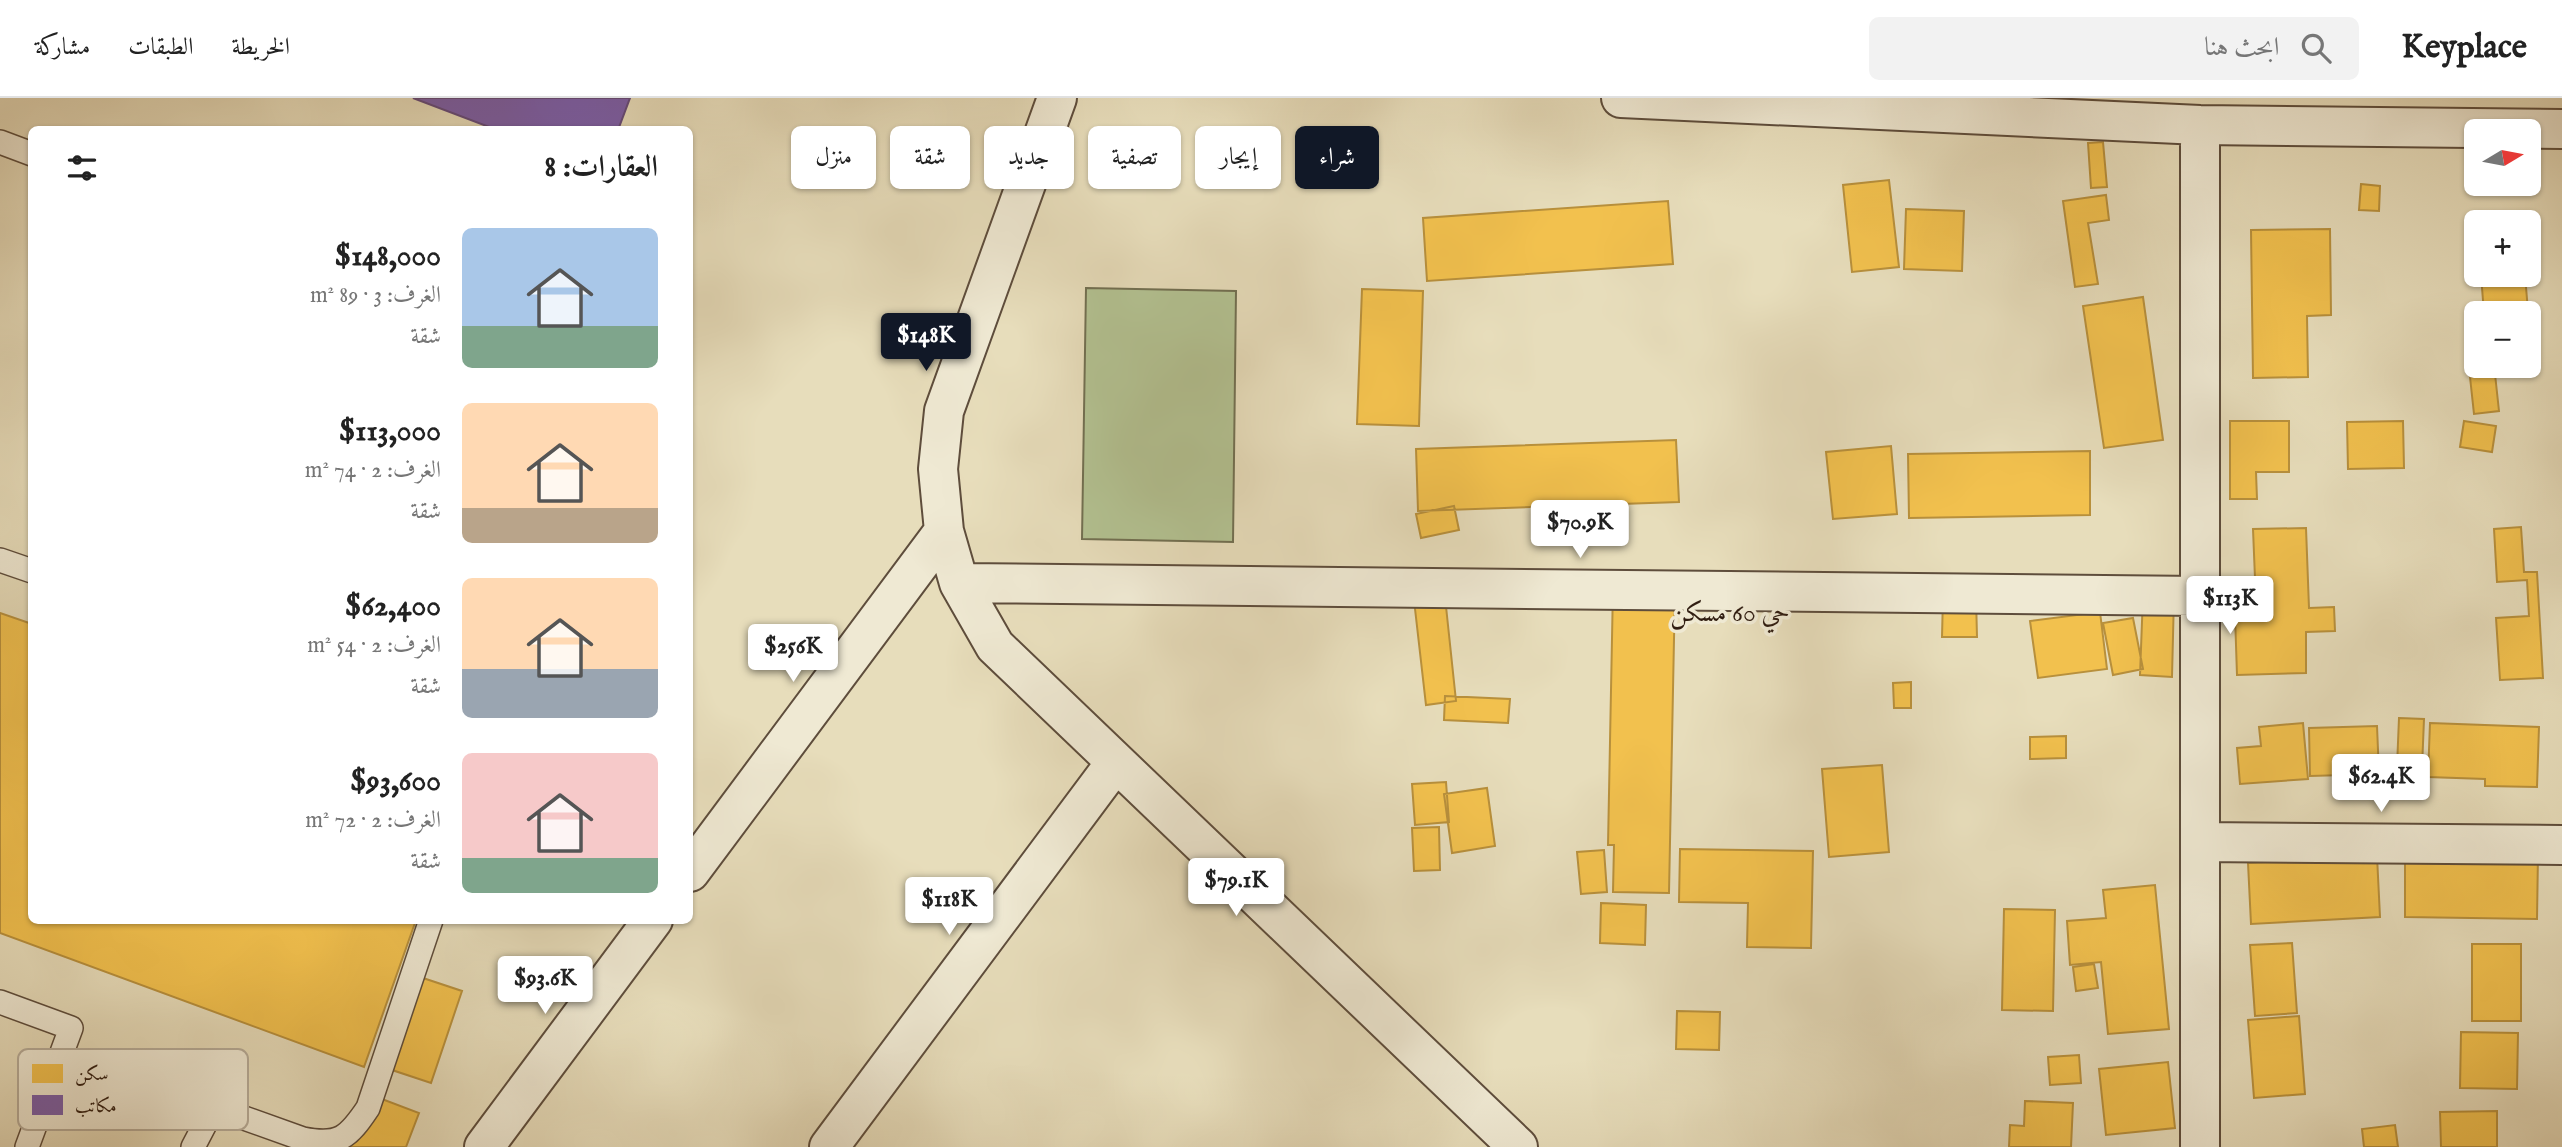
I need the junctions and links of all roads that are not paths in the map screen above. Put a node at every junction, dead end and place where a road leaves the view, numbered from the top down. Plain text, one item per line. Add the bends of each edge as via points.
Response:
1 (1057, 98) edge
2 (1621, 98) edge
3 (2223, 116) edge
4 (2562, 129) edge
5 (0, 142) edge
6 (28, 152) edge
7 (944, 531) junction
8 (0, 560) edge
9 (28, 570) edge
10 (959, 583) junction
11 (2200, 596) junction
12 (1116, 762) junction
13 (2200, 842) junction
14 (2562, 845) edge
15 (693, 868) edge
16 (430, 924) edge
17 (650, 924) edge
18 (0, 1002) edge
19 (63, 1049) edge
20 (248, 1119) edge
21 (33, 1130) edge
22 (202, 1130) edge
23 (27, 1147) edge
24 (193, 1147) edge
25 (484, 1147) edge
26 (829, 1147) edge
27 (1518, 1147) edge
28 (2200, 1147) edge

1 - 7 street via 944,411 938,470
2 - 3 street
3 - 4 street
3 - 11 street
5 - 6 lane
7 - 10 street
7 - 15 street
8 - 9 lane
10 - 11 street
10 - 12 street via 995,646
11 - 13 street
12 - 26 street
12 - 27 street
13 - 14 street
13 - 28 street
16 - 20 lane via 368,1108 355,1128 324,1143
17 - 25 street
18 - 19 lane via 71,1028
21 - 23 lane
22 - 24 lane

